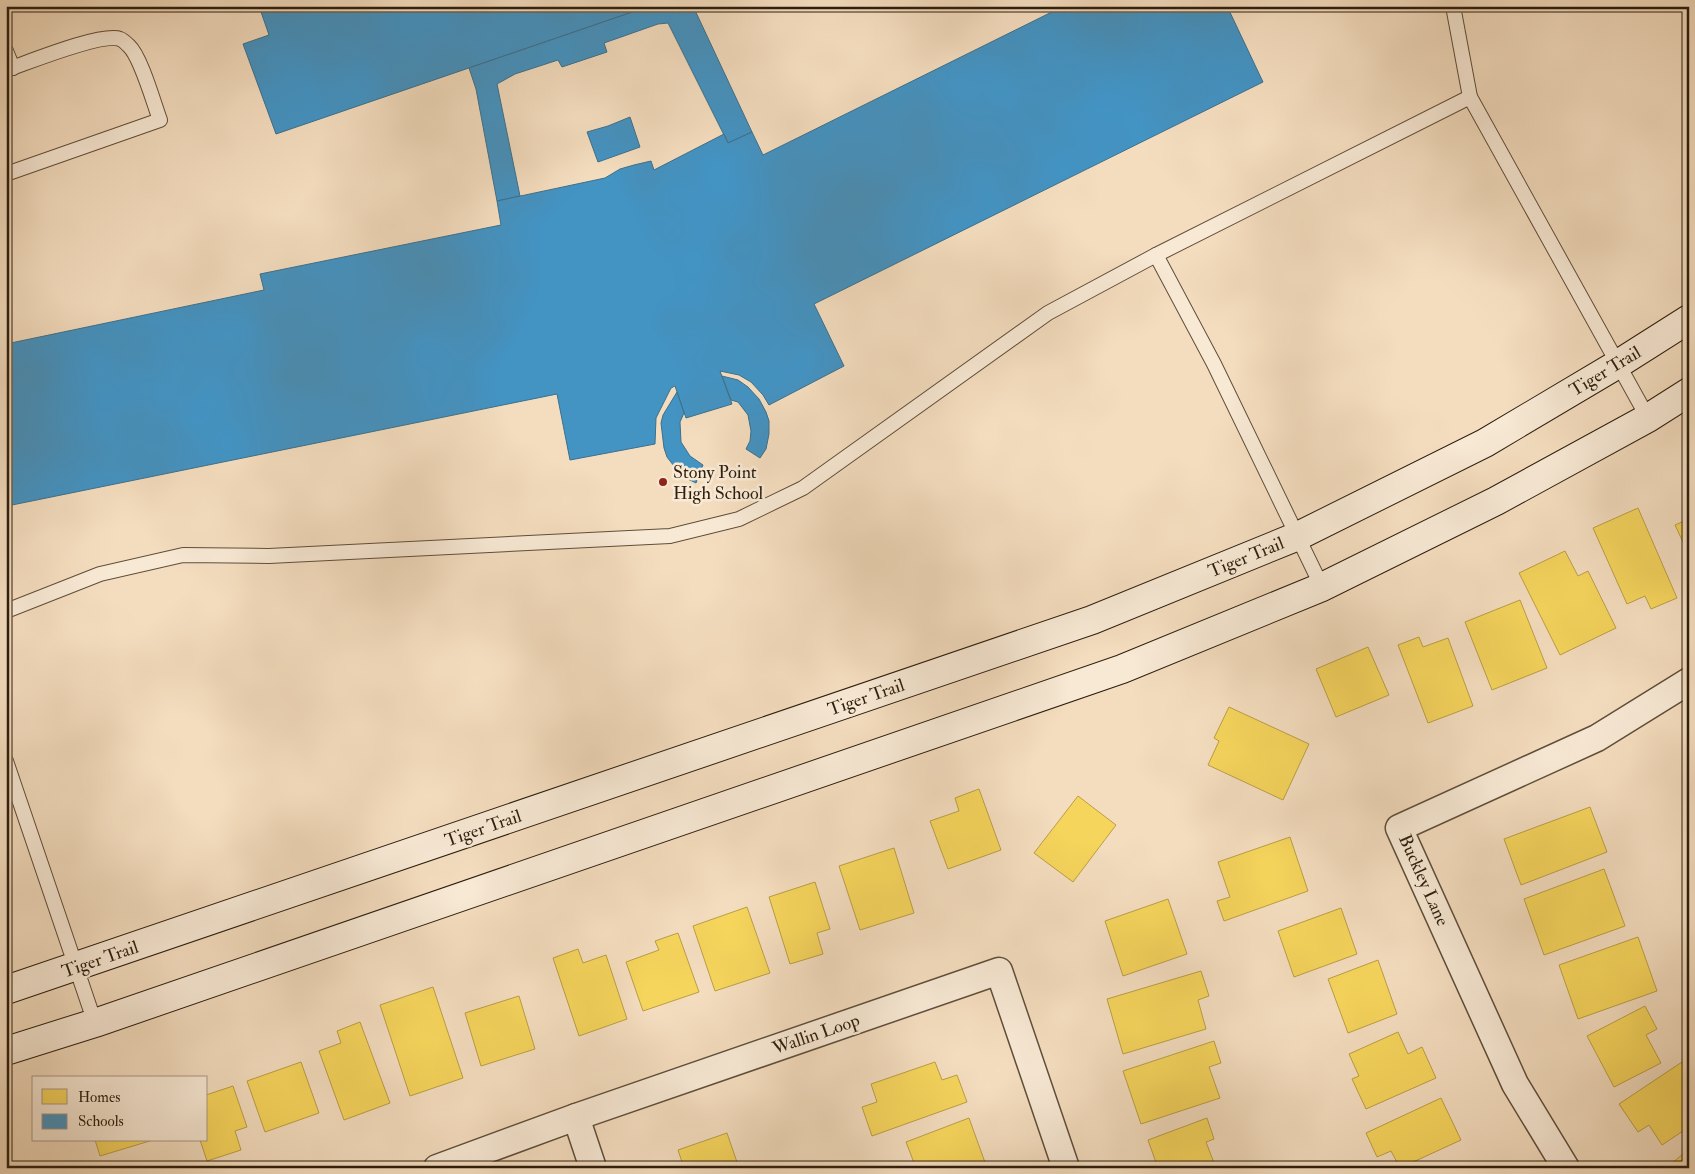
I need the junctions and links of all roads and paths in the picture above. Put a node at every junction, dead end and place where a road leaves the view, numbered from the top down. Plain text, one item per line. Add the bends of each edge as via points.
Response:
1 (1453, 6) edge
2 (6, 51) edge
3 (10, 69) edge
4 (1470, 97) junction
5 (6, 174) edge
6 (1156, 256) junction
7 (1689, 319) edge
8 (1618, 364) junction
9 (1689, 392) edge
10 (1648, 418) junction
11 (1298, 536) junction
12 (1322, 587) junction
13 (6, 611) edge
14 (1689, 681) edge
15 (6, 761) edge
16 (76, 967) junction
17 (6, 990) edge
18 (95, 1024) junction
19 (6, 1052) edge
20 (576, 1117) junction
21 (437, 1168) edge
22 (594, 1168) edge
23 (1066, 1168) edge
24 (1566, 1168) edge

1 - 4 lane
2 - 3 lane
3 - 5 lane via 61,50 99,40 119,39 138,58 160,120
4 - 6 lane
4 - 8 lane
6 - 11 lane via 1214,364
6 - 13 lane via 1048,313 803,488 739,519 670,536 269,556 183,554 100,574
7 - 8 street, Tiger Trail
8 - 10 lane
8 - 11 street, Tiger Trail via 1485,443
9 - 10 street
10 - 12 street via 1496,501
11 - 12 lane
11 - 16 street, Tiger Trail via 1092,620
12 - 18 street via 1122,669
14 - 24 street, Buckley Lane via 1597,738 1399,828 1515,1084
15 - 16 lane
16 - 17 street, Tiger Trail
16 - 18 lane
18 - 19 street
20 - 21 street, Wallin Loop
20 - 22 street
20 - 23 street, Wallin Loop via 998,971

